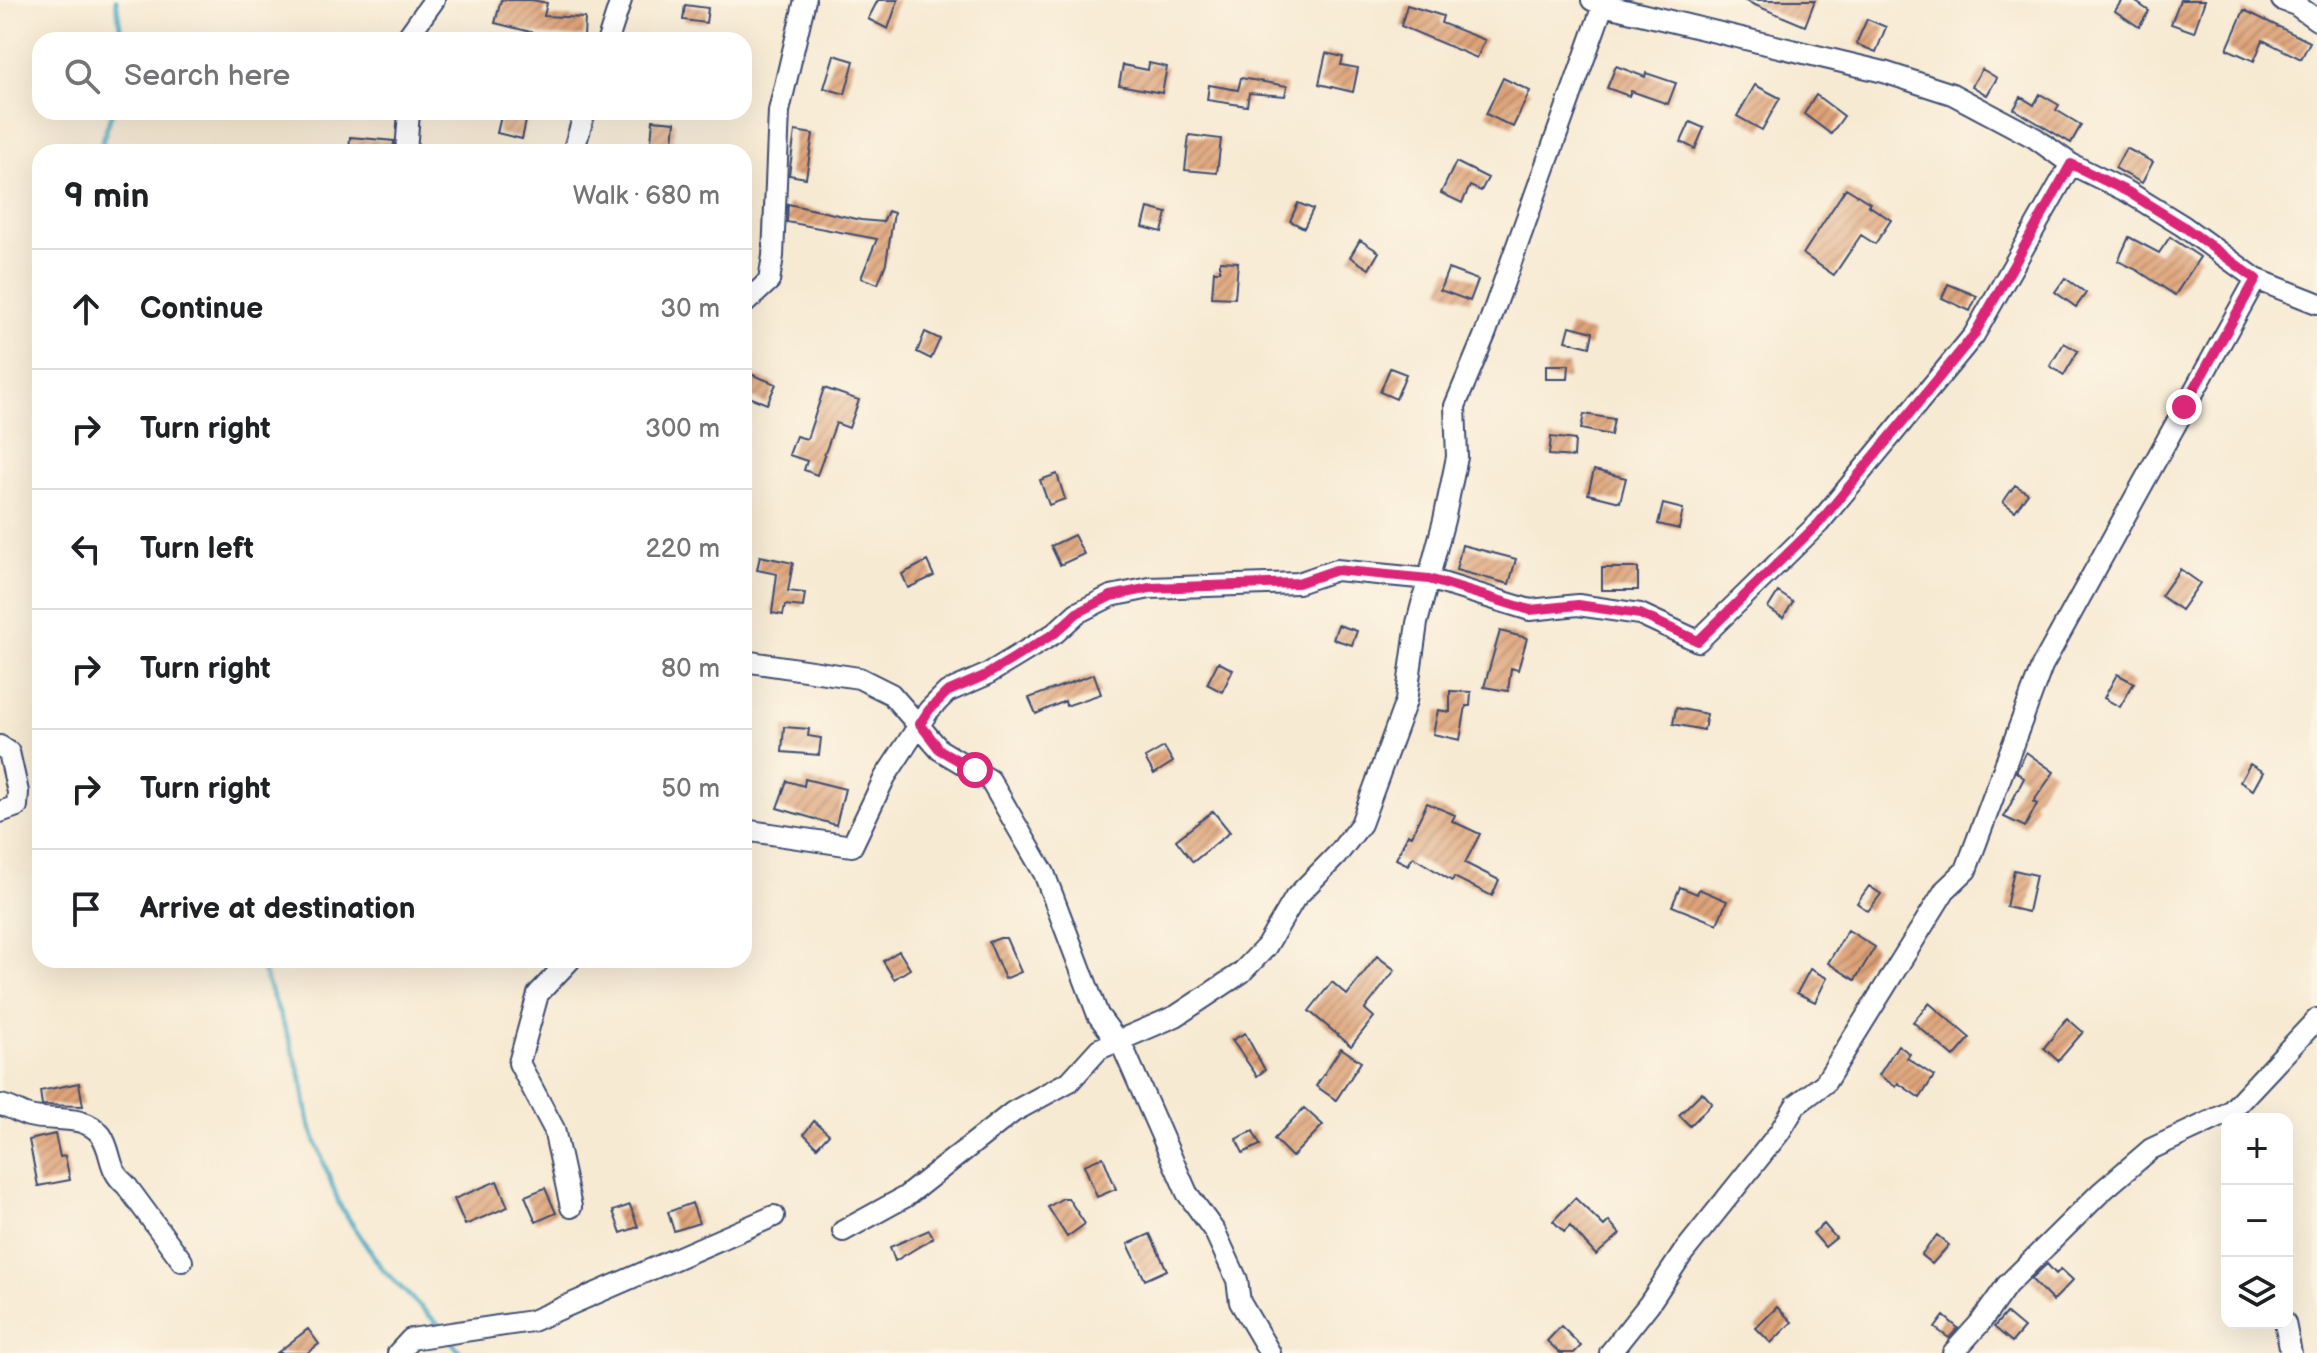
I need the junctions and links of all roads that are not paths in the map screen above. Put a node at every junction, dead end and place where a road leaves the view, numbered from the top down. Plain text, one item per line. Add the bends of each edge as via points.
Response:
1 (434, 0) edge
2 (621, 0) edge
3 (805, 0) edge
4 (2282, 0) edge
5 (1600, 2) edge
6 (2317, 20) edge
7 (411, 32) edge
8 (611, 32) edge
9 (408, 120) edge
10 (583, 120) edge
11 (407, 144) edge
12 (575, 144) edge
13 (2071, 164) junction
14 (2256, 279) junction
15 (752, 297) edge
16 (2317, 303) edge
17 (1429, 579) junction
18 (752, 662) edge
19 (920, 724) junction
20 (0, 746) edge
21 (0, 812) edge
22 (752, 831) edge
23 (562, 968) edge
24 (2317, 1019) edge
25 (1117, 1041) junction
26 (0, 1105) edge
27 (2233, 1113) edge
28 (2221, 1119) edge
29 (571, 1207) dead end
30 (774, 1216) dead end
31 (843, 1231) dead end
32 (182, 1261) dead end
33 (2286, 1329) edge
34 (398, 1353) edge
35 (1270, 1353) edge
36 (1610, 1353) edge
37 (1953, 1353) edge
38 (2291, 1353) edge

1 - 7 street
2 - 8 street
3 - 15 street via 779,111 769,281
4 - 6 street
5 - 13 street via 1884,72 1952,94 2035,138
5 - 17 street via 1486,332 1455,406 1457,457
9 - 11 street
10 - 12 street
13 - 14 street via 2183,226
13 - 17 street via 1974,335 1819,523 1698,641 1640,614 1578,605 1530,610
14 - 16 street
14 - 36 street via 2042,666 1966,870 1945,890 1825,1083 1796,1105
17 - 19 street via 1336,570 1298,583 1150,588 1111,596 986,675 947,692
17 - 25 street via 1406,701 1361,824 1295,898 1266,947 1241,973 1176,1016
18 - 19 street via 859,678 891,694
19 - 22 street via 885,777 852,846
19 - 25 street via 940,750 990,780 1044,873 1098,1015
20 - 21 street via 9,752 18,792 17,806
23 - 29 street via 538,994 519,1063 554,1129
24 - 27 street
25 - 31 street via 1099,1049 1070,1081 985,1132 905,1197
25 - 35 street via 1187,1193 1215,1232 1237,1280 1240,1302
26 - 32 street via 41,1119 74,1119 95,1129 115,1176
28 - 37 street via 2151,1149 2101,1192 2007,1285
30 - 34 street via 532,1321 411,1339
33 - 38 street

